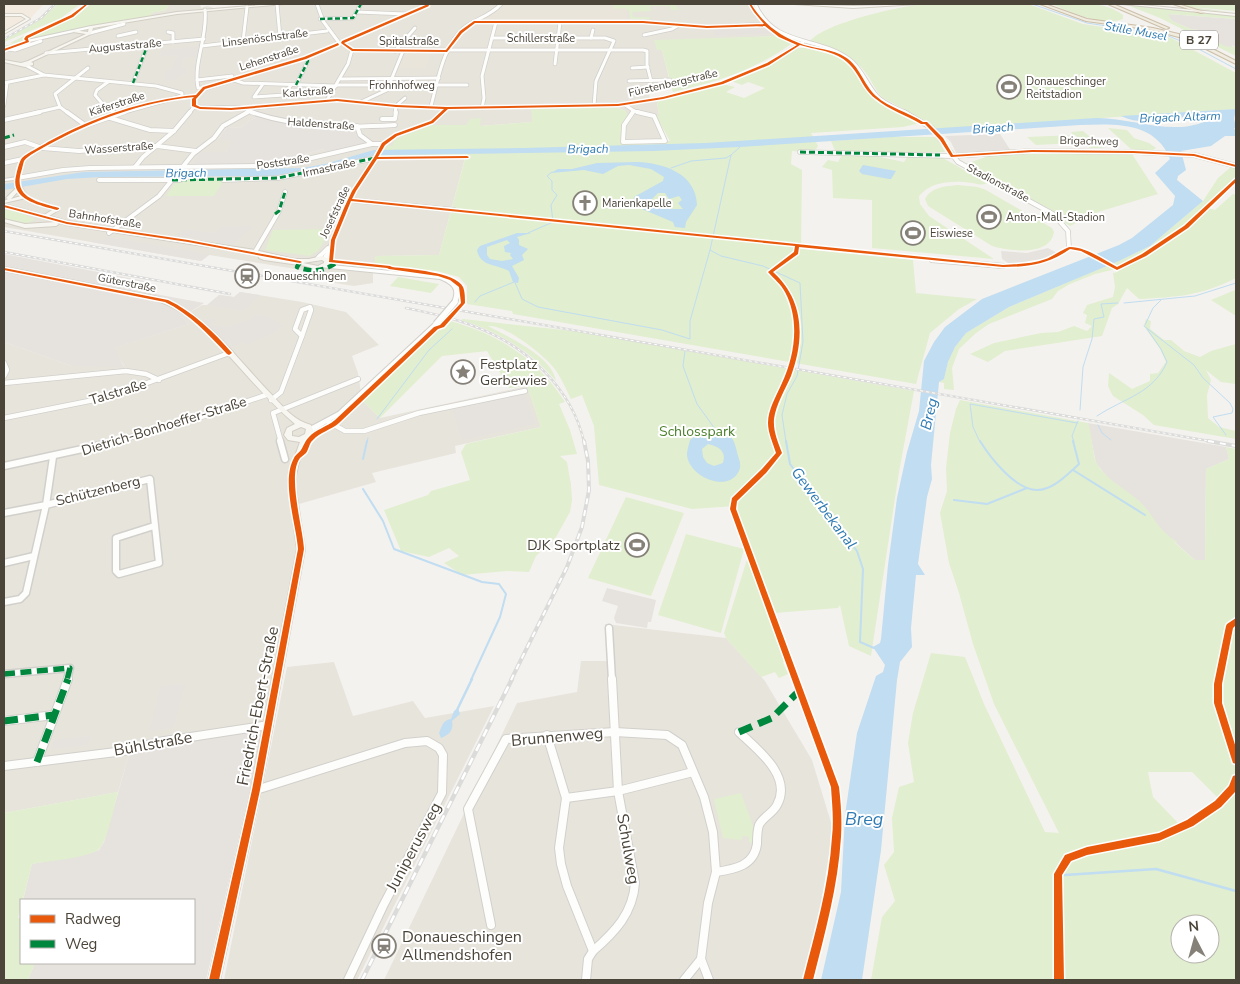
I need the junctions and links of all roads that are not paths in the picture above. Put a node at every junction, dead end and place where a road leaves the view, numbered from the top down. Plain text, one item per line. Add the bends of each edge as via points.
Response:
1 (203, 4) edge
2 (277, 4) edge
3 (282, 4) edge
4 (316, 4) edge
5 (361, 4) edge
6 (427, 4) edge
7 (436, 4) edge
8 (500, 4) edge
9 (755, 4) edge
10 (796, 4) edge
11 (916, 4) edge
12 (1044, 4) edge
13 (1110, 4) edge
14 (1117, 4) edge
15 (1124, 4) edge
16 (1135, 5) edge
17 (1172, 6) edge
18 (247, 7) junction
19 (205, 10) junction
20 (357, 12) junction
21 (1202, 12) joint
22 (406, 14) junction
23 (4, 15) edge
24 (1236, 15) edge
25 (320, 19) junction
26 (474, 22) junction
27 (496, 22) junction
28 (560, 22) junction
29 (124, 24) dead end
30 (768, 24) junction
31 (1111, 24) junction
32 (679, 25) junction
33 (1170, 26) dead end
34 (91, 27) junction
35 (415, 28) dead end
36 (593, 30) dead end
37 (1179, 30) dead end
38 (73, 31) junction
39 (327, 31) junction
40 (136, 32) dead end
41 (168, 32) dead end
42 (4, 33) edge
43 (90, 33) junction
44 (130, 34) junction
45 (644, 35) dead end
46 (118, 36) dead end
47 (280, 37) junction
48 (492, 38) junction
49 (558, 38) junction
50 (591, 38) junction
51 (204, 39) junction
52 (1190, 39) junction
53 (41, 41) dead end
54 (243, 41) junction
55 (173, 42) junction
56 (343, 42) junction
57 (803, 42) junction
58 (338, 43) junction
59 (148, 44) junction
60 (128, 46) junction
61 (202, 46) junction
62 (5, 50) edge
63 (352, 50) junction
64 (608, 50) junction
65 (395, 51) junction
66 (403, 51) junction
67 (447, 51) junction
68 (488, 51) junction
69 (556, 51) junction
70 (46, 53) junction
71 (305, 58) junction
72 (1236, 58) edge
73 (4, 61) edge
74 (1236, 63) edge
75 (28, 64) junction
76 (555, 64) dead end
77 (88, 68) dead end
78 (632, 68) dead end
79 (648, 68) junction
80 (44, 75) junction
81 (232, 76) dead end
82 (438, 78) junction
83 (73, 79) junction
84 (341, 79) junction
85 (391, 79) junction
86 (197, 80) junction
87 (234, 80) junction
88 (670, 80) dead end
89 (629, 81) dead end
90 (650, 81) junction
91 (108, 82) junction
92 (6, 83) edge
93 (133, 83) junction
94 (263, 84) junction
95 (389, 84) junction
96 (291, 85) junction
97 (296, 85) junction
98 (336, 85) junction
99 (436, 85) junction
100 (467, 85) dead end
101 (204, 88) junction
102 (405, 98) dead end
103 (327, 100) junction
104 (361, 102) junction
105 (624, 104) junction
106 (4, 106) edge
107 (60, 106) junction
108 (396, 106) junction
109 (431, 106) junction
110 (594, 106) junction
111 (194, 108) junction
112 (447, 108) junction
113 (482, 108) junction
114 (250, 110) junction
115 (634, 111) junction
116 (4, 113) edge
117 (117, 114) junction
118 (108, 117) junction
119 (382, 119) dead end
120 (5, 120) edge
121 (85, 126) junction
122 (358, 126) junction
123 (394, 126) dead end
124 (174, 131) junction
125 (372, 144) junction
126 (157, 146) junction
127 (382, 146) junction
128 (4, 147) edge
129 (42, 148) junction
130 (196, 151) junction
131 (800, 152) dead end
132 (952, 156) junction
133 (377, 157) junction
134 (23, 160) junction
135 (4, 163) edge
136 (1236, 166) edge
137 (135, 167) junction
138 (181, 168) junction
139 (17, 178) junction
140 (173, 179) junction
141 (4, 180) edge
142 (99, 180) dead end
143 (180, 180) dead end
144 (222, 180) dead end
145 (20, 192) junction
146 (285, 192) dead end
147 (5, 200) edge
148 (350, 200) junction
149 (4, 206) edge
150 (56, 209) junction
151 (454, 210) dead end
152 (42, 218) junction
153 (4, 220) edge
154 (56, 222) junction
155 (11, 223) junction
156 (111, 232) junction
157 (330, 246) junction
158 (1070, 248) dead end
159 (257, 253) junction
160 (318, 258) junction
161 (932, 260) dead end
162 (308, 263) junction
163 (325, 263) junction
164 (1003, 266) dead end
165 (4, 269) edge
166 (302, 336) junction
167 (229, 353) junction
168 (4, 363) edge
169 (4, 376) edge
170 (358, 379) dead end
171 (159, 380) junction
172 (4, 383) edge
173 (525, 391) dead end
174 (268, 397) junction
175 (280, 409) junction
176 (286, 415) junction
177 (4, 418) edge
178 (327, 422) junction
179 (306, 427) junction
180 (292, 428) junction
181 (305, 438) junction
182 (296, 440) junction
183 (53, 457) junction
184 (298, 457) junction
185 (286, 459) dead end
186 (4, 466) edge
187 (46, 504) junction
188 (4, 513) edge
189 (154, 526) junction
190 (34, 556) junction
191 (4, 563) edge
192 (4, 602) edge
193 (609, 628) dead end
194 (4, 674) edge
195 (54, 715) junction
196 (4, 721) edge
197 (270, 725) junction
198 (615, 732) junction
199 (739, 732) dead end
200 (547, 735) junction
201 (37, 762) junction
202 (4, 766) edge
203 (693, 772) junction
204 (256, 790) junction
205 (618, 791) junction
206 (566, 798) junction
207 (716, 872) junction
208 (491, 925) dead end
209 (593, 951) junction
210 (701, 959) junction
211 (214, 980) edge
212 (348, 980) edge
213 (586, 980) edge
214 (684, 980) edge
215 (709, 980) edge

1 - 19 main road
2 - 3 main road
2 - 18 main road
2 - 47 street
4 - 25 street
5 - 20 street
6 - 7 main road
6 - 22 street, Lehenstraße
8 - 26 street via 498,9
9 - 30 street, Stadionstraße
10 - 11 main road via 853,7
12 - 31 highway via 1080,18
13 - 31 highway via 1129,14 1131,20
13 - 52 highway, B 27
14 - 33 highway, B 27
15 - 16 main road
16 - 17 main road
17 - 21 highway
18 - 19 main road
18 - 54 street
19 - 34 main road
19 - 51 street
20 - 22 street
20 - 25 street via 352,19
21 - 24 main road
22 - 56 street, Lehenstraße
23 - 42 main road via 22,15 28,19
25 - 39 street
26 - 27 street
26 - 67 street via 461,32
27 - 28 street
27 - 48 street
28 - 32 street
28 - 49 street
29 - 43 street
30 - 32 street
30 - 57 street, Stadionstraße
31 - 52 highway via 1158,30
32 - 45 street
34 - 38 street
34 - 43 main road
35 - 65 street
36 - 50 street, Schillerstraße
37 - 72 highway, B 27
38 - 43 main road
38 - 62 street
39 - 47 street, Linsenöschstraße
39 - 58 street
40 - 44 street
41 - 55 street via 173,32
43 - 70 main road
44 - 46 street
44 - 60 street
47 - 54 street, Linsenöschstraße
48 - 49 street, Schillerstraße
48 - 68 street
49 - 50 street, Schillerstraße
49 - 69 street
50 - 64 street, Schillerstraße via 612,39 614,41
51 - 55 street, Augustastraße
51 - 61 street
52 - 74 highway, B 27
53 - 62 street
54 - 61 street, Linsenöschstraße
55 - 59 street, Augustastraße
56 - 58 street, Lehenstraße
56 - 63 street
57 - 105 street, Fürstenbergstraße via 768,64 722,82
57 - 132 street, Stadionstraße via 845,56 859,67 880,98 931,127
58 - 71 street, Lehenstraße
59 - 60 street, Augustastraße
59 - 93 street
60 - 70 street, Augustastraße
61 - 86 street
63 - 65 street, Spitalstraße
63 - 84 street via 349,65
64 - 69 street, Spitalstraße
64 - 79 street, Spitalstraße via 646,50
64 - 110 street via 597,82
65 - 66 street, Spitalstraße
66 - 67 street, Spitalstraße
66 - 85 street
67 - 68 street, Spitalstraße
67 - 82 street
68 - 69 street, Spitalstraße
68 - 113 street via 482,76
69 - 76 street
70 - 75 main road
71 - 87 street, Lehenstraße
71 - 97 street via 307,66
73 - 75 main road
75 - 80 street
77 - 83 street
78 - 79 street
79 - 90 street
80 - 83 street
80 - 92 street
81 - 86 street
82 - 85 street
82 - 99 street
83 - 91 street
83 - 107 street via 55,94
84 - 85 street
84 - 98 street
85 - 95 street
86 - 101 street via 197,87
87 - 94 street, Frohnhofweg
87 - 101 street, Lehenstraße
88 - 90 street
89 - 90 street
91 - 93 street
91 - 117 street via 95,95 106,108
92 - 106 street
93 - 117 street, Käferstraße via 163,87 182,93 182,96
94 - 96 street, Frohnhofweg
94 - 96 street via 254,97 284,95
95 - 98 street, Frohnhofweg
95 - 99 street, Frohnhofweg
95 - 104 street via 384,92
96 - 97 street, Frohnhofweg
97 - 98 street, Frohnhofweg
98 - 103 street
99 - 100 street, Frohnhofweg
99 - 109 street
101 - 111 street via 194,99
102 - 108 street
103 - 104 street, Karlstraße
103 - 114 street, Karlstraße
104 - 108 street, Karlstraße
105 - 110 street, Fürstenbergstraße
105 - 115 street
107 - 120 street
107 - 121 street
108 - 109 street, Karlstraße
108 - 119 street via 395,119
109 - 112 street, Karlstraße
110 - 113 street, Fürstenbergstraße
111 - 114 street, Karlstraße
111 - 124 street
112 - 113 street, Fürstenbergstraße
112 - 127 street via 432,122 396,135
114 - 122 street, Haldenstraße via 275,120
114 - 130 street via 227,123
115 - 115 street via 625,119 623,142 665,141 654,116
116 - 120 street
117 - 118 street, Käferstraße
118 - 121 street, Käferstraße
118 - 124 street via 150,130
121 - 129 street, Käferstraße
122 - 123 street, Haldenstraße
122 - 125 street via 360,135
124 - 126 street
125 - 127 street, Poststraße
125 - 138 street, Poststraße via 267,166
126 - 129 street, Wasserstraße via 91,151
126 - 130 street, Wasserstraße
126 - 137 street
127 - 133 street, Josefstraße
128 - 129 street, Wasserstraße via 25,142
129 - 134 street, Käferstraße
130 - 138 street
131 - 132 street, Brigachweg
132 - 136 street, Brigachweg via 1055,151 1163,153 1186,154
132 - 158 street, Stadionstraße via 962,165 1053,214 1068,231
133 - 144 street, Irmastraße via 278,178
133 - 148 street, Josefstraße
134 - 135 street
134 - 139 street
137 - 138 street, Poststraße
137 - 139 street, Poststraße via 77,169
138 - 140 street
139 - 141 street
139 - 145 street
140 - 142 street
140 - 143 street
140 - 156 street via 159,196
145 - 147 main road
145 - 147 main road
145 - 150 street
146 - 159 street
148 - 151 street
148 - 157 street, Josefstraße
149 - 152 main road, Bahnhofstraße
150 - 152 main road
150 - 154 main road
152 - 154 main road, Bahnhofstraße
152 - 155 main road via 31,224
153 - 155 main road
154 - 155 main road via 25,226
154 - 156 main road, Bahnhofstraße
156 - 159 main road, Bahnhofstraße
157 - 160 street, Josefstraße
157 - 163 street, Josefstraße
159 - 162 main road, Bahnhofstraße
160 - 162 main road
160 - 163 main road
161 - 164 street
162 - 163 main road, Bahnhofstraße via 314,268
163 - 178 street, bridge via 348,269 441,278 449,281 458,296 436,324
165 - 167 main road, Güterstraße via 166,301 192,317
166 - 166 street via 311,310 310,307 302,310 295,329
166 - 174 street via 281,392
167 - 171 street, Talstraße
167 - 174 main road, Güterstraße
168 - 169 street via 7,370
170 - 175 street
171 - 172 street via 126,371
171 - 177 street, Talstraße via 102,399
173 - 178 street via 419,413 364,431 345,431
174 - 175 main road, Güterstraße
174 - 183 street, Dietrich-Bonhoeffer-Straße via 140,436
175 - 176 main road, Güterstraße
175 - 185 street via 273,413
176 - 179 main road, Güterstraße
176 - 180 main road, Güterstraße
178 - 179 street
179 - 180 main road
179 - 181 main road, Friedrich-Ebert-Straße
180 - 182 main road, Güterstraße via 288,436
181 - 182 main road
181 - 184 main road, Friedrich-Ebert-Straße
182 - 184 main road, Friedrich-Ebert-Straße
183 - 186 street, Dietrich-Bonhoeffer-Straße
183 - 187 street, Schützenberg
184 - 197 main road, Friedrich-Ebert-Straße via 292,474 292,488 301,549
187 - 188 street, Schützenberg
187 - 189 street, Schützenberg via 150,479
187 - 190 street, Schützenberg
189 - 189 street via 159,563 124,574 116,571 116,538
190 - 191 street
190 - 192 street, Schützenberg via 24,596
193 - 198 street, Schulweg
194 - 195 street via 70,668
195 - 196 street
195 - 201 street
197 - 201 street, Bühlstraße via 158,742 124,751
197 - 204 main road, Friedrich-Ebert-Straße
198 - 200 street, Brunnenweg
198 - 203 street, Brunnenweg via 667,735 682,745
198 - 205 street, Schulweg
199 - 207 street via 770,764 778,776 782,792 778,805 760,823 756,853 751,860 741,867
200 - 206 street
200 - 208 street, Brunnenweg via 506,739 468,809
201 - 202 street, Bühlstraße
203 - 205 street
203 - 207 street, Brunnenweg via 704,797 713,832
204 - 211 main road, Friedrich-Ebert-Straße
204 - 212 street, Juniperusweg via 405,743 427,741 440,748 443,755 442,793
205 - 206 street
205 - 209 street, Schulweg via 635,897 628,915 616,931
206 - 209 street via 559,848 561,864
207 - 210 street, Brunnenweg via 708,903
209 - 213 street via 588,959
210 - 214 street
210 - 215 street, Brunnenweg

